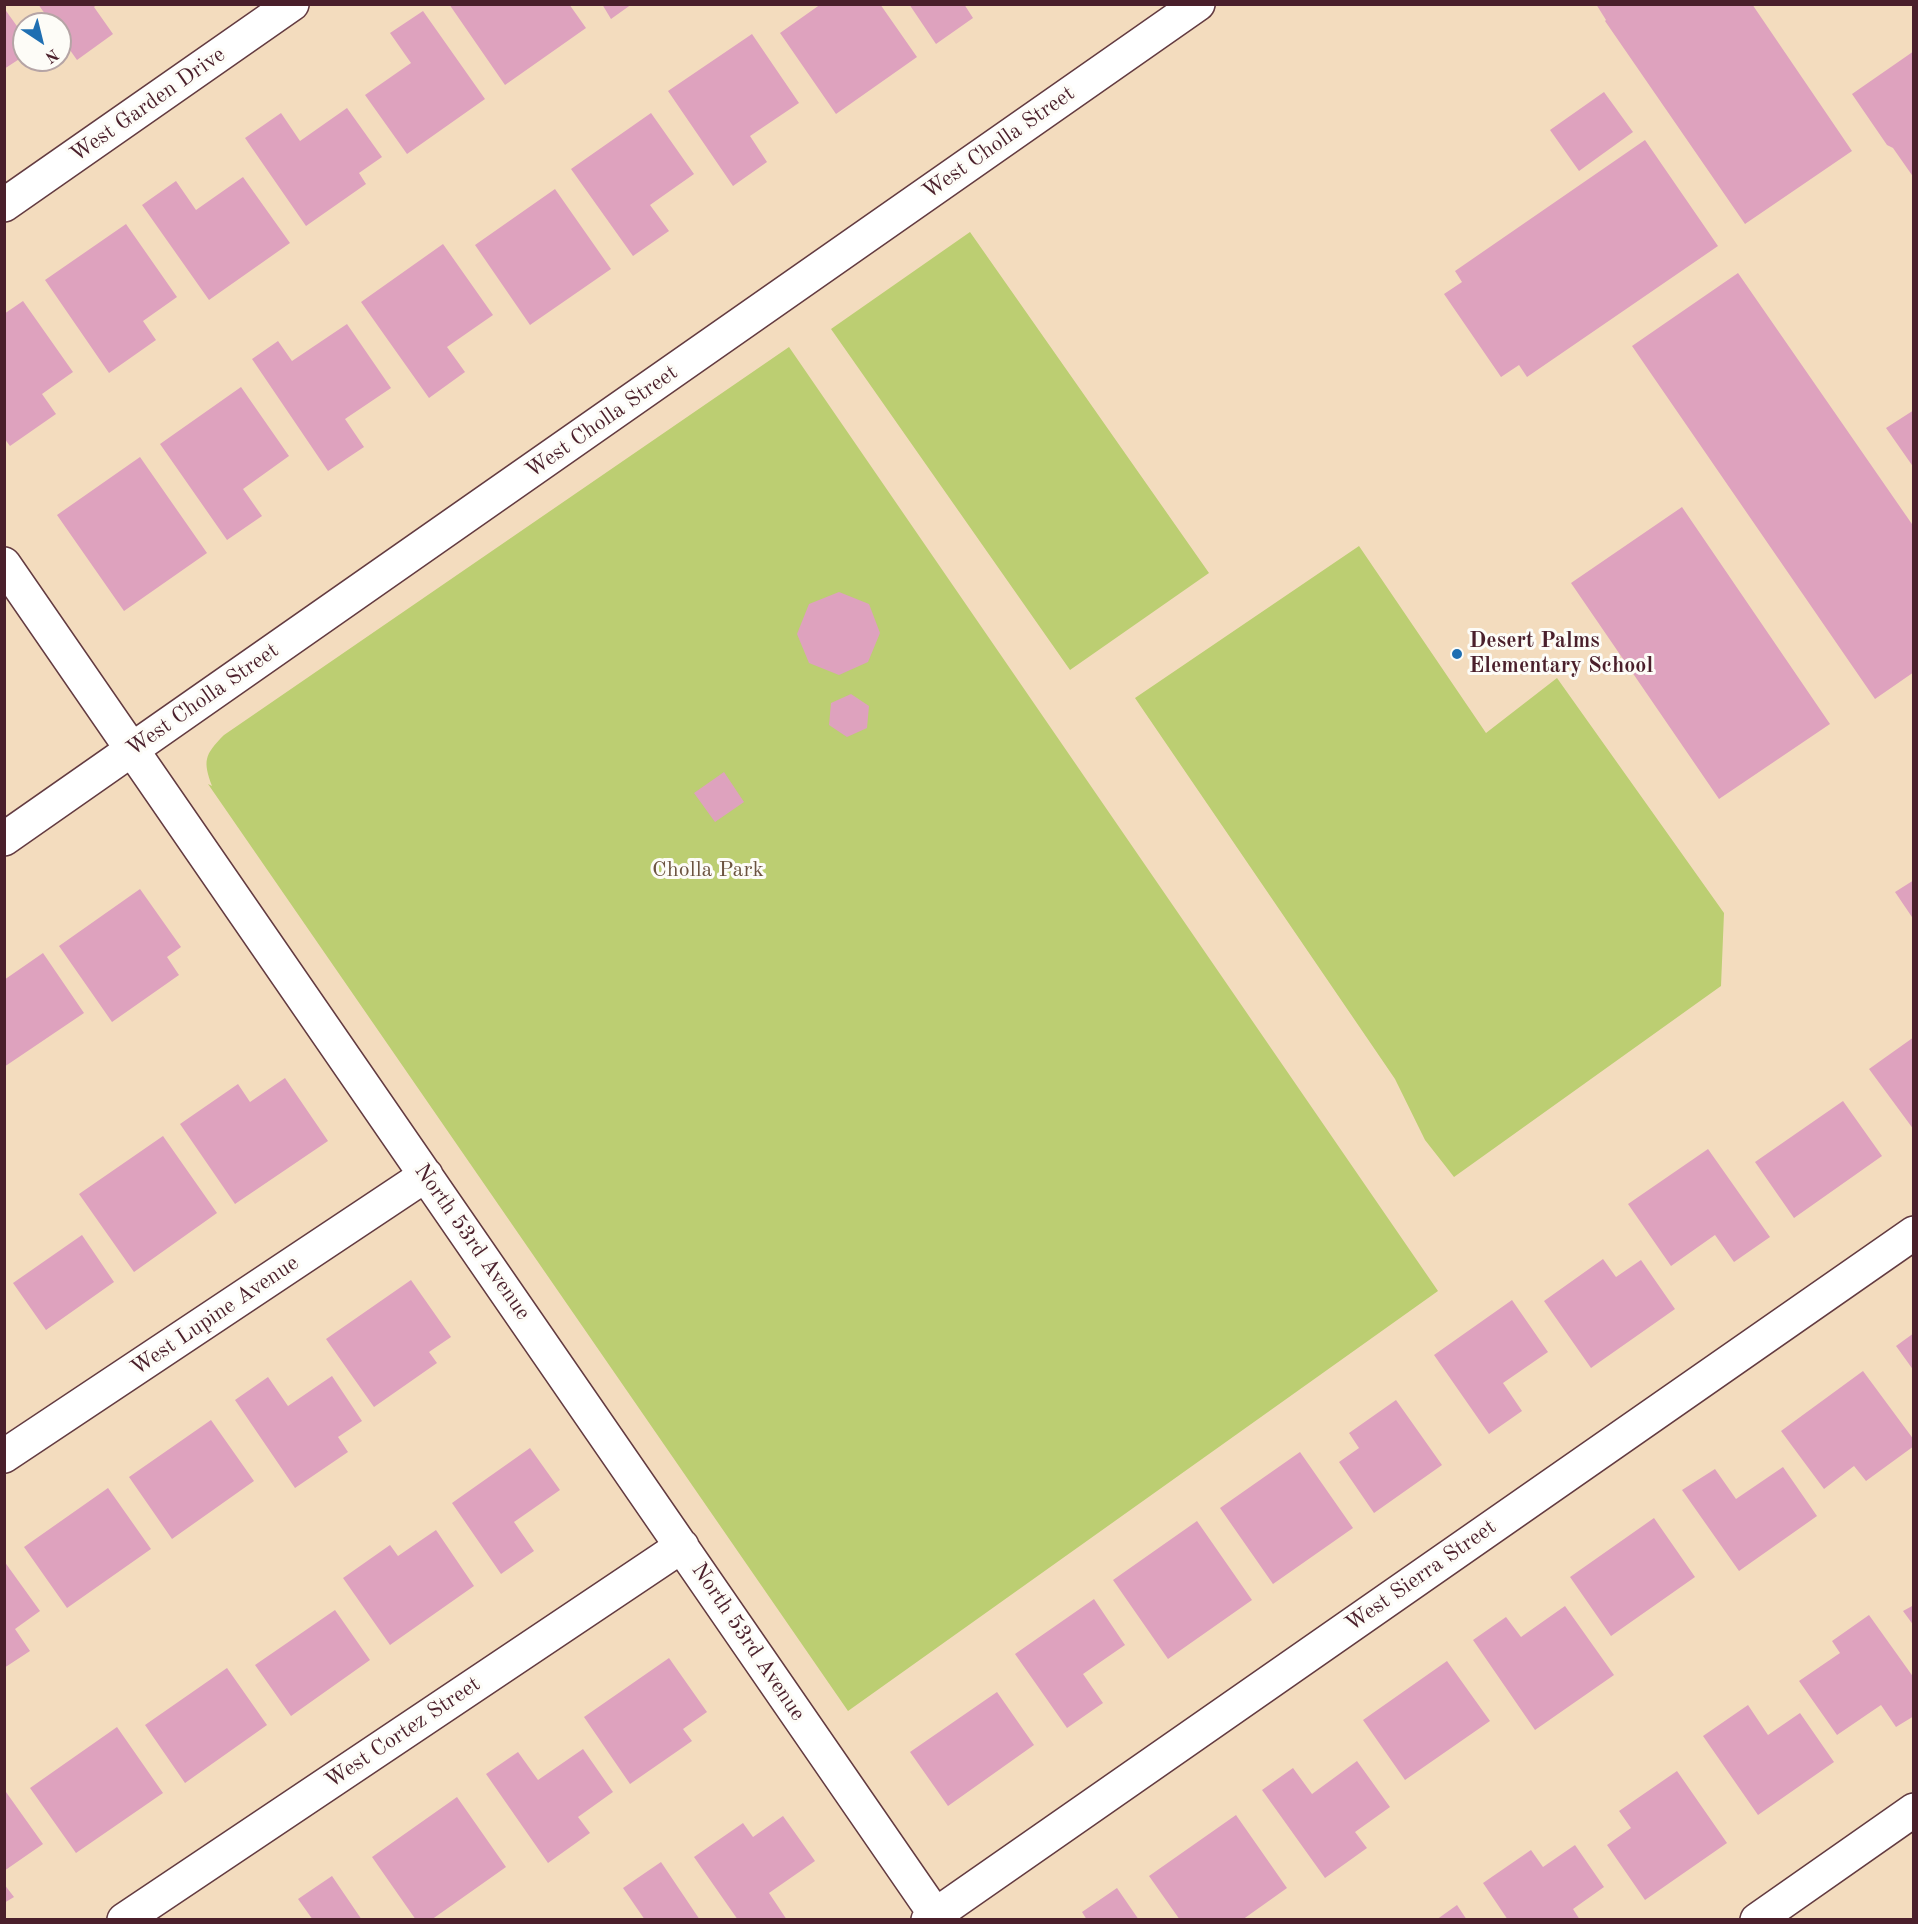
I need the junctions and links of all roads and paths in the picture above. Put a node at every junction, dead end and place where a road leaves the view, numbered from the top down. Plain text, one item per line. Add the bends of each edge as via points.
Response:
1 (292, 4) edge
2 (1198, 4) edge
3 (4, 205) edge
4 (4, 564) edge
5 (132, 750) junction
6 (4, 839) edge
7 (426, 1175) junction
8 (1914, 1233) edge
9 (4, 1456) edge
10 (682, 1546) junction
11 (1914, 1810) edge
12 (934, 1918) edge
13 (124, 1920) edge
14 (1757, 1920) edge

1 - 3 street, West Garden Drive
2 - 5 street, West Cholla Street
4 - 5 street, North 53rd Avenue
5 - 6 street, West Cholla Street
5 - 7 street, North 53rd Avenue
7 - 9 street, West Lupine Avenue
7 - 10 street, North 53rd Avenue
8 - 12 street, West Sierra Street
10 - 12 street, North 53rd Avenue
10 - 13 street, West Cortez Street
11 - 14 street

